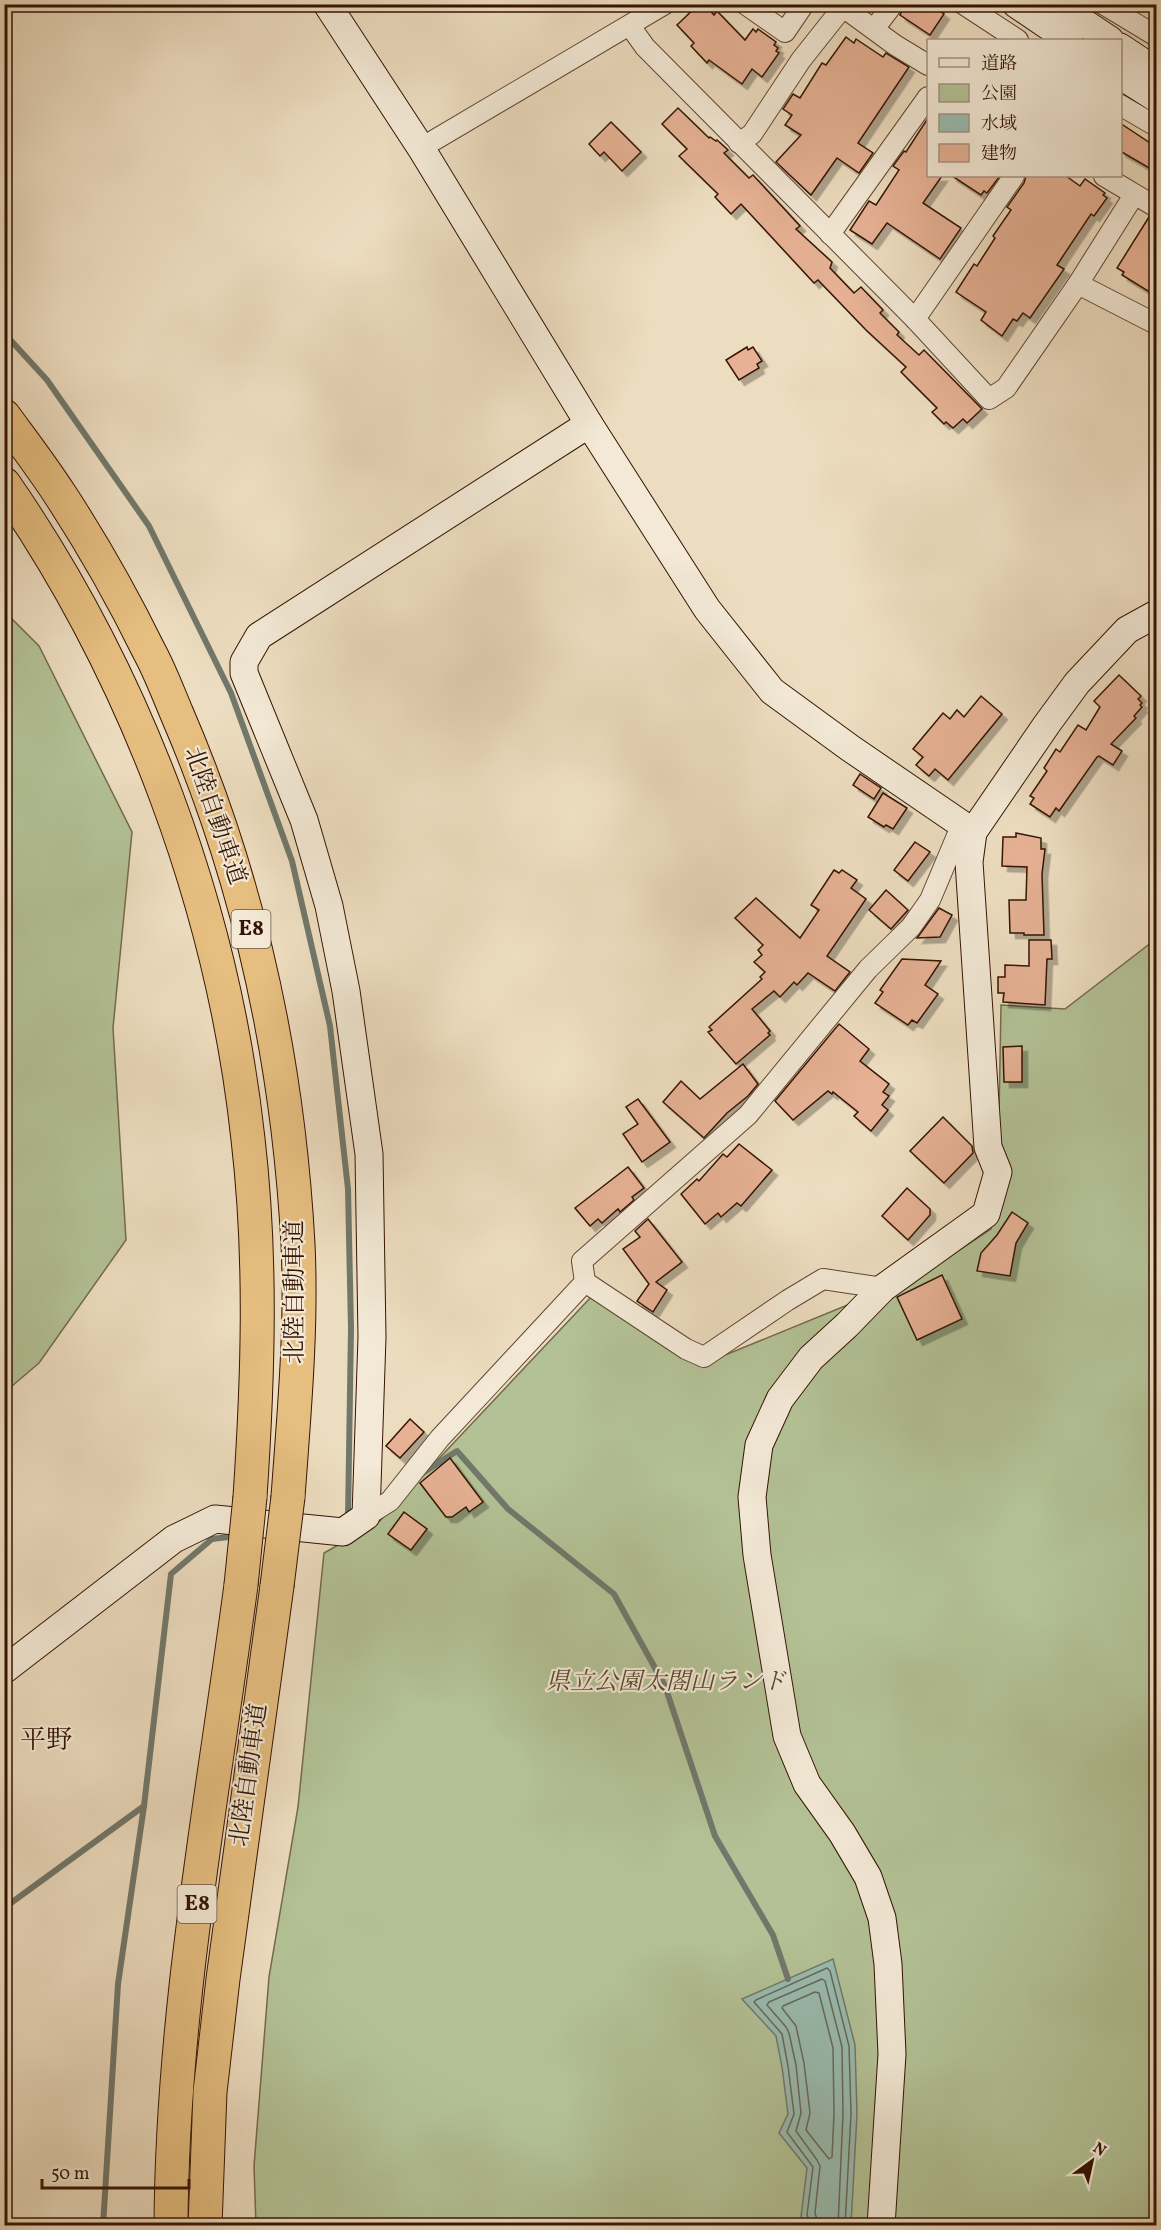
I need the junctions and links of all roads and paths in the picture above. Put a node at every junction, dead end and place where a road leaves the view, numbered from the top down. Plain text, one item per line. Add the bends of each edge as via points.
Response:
1 (327, 4) edge
2 (665, 4) edge
3 (745, 4) edge
4 (804, 4) edge
5 (893, 4) edge
6 (963, 4) edge
7 (1016, 4) edge
8 (1056, 4) edge
9 (1103, 4) edge
10 (630, 26) junction
11 (874, 28) junction
12 (1156, 36) edge
13 (1016, 39) edge
14 (1068, 39) edge
15 (1108, 39) edge
16 (1122, 48) edge
17 (927, 64) edge
18 (1156, 71) edge
19 (1122, 76) edge
20 (927, 98) edge
21 (1156, 98) edge
22 (1122, 106) edge
23 (1156, 126) edge
24 (739, 143) junction
25 (421, 148) junction
26 (1013, 177) edge
27 (1106, 177) edge
28 (1134, 195) junction
29 (1156, 207) edge
30 (830, 234) junction
31 (1078, 284) junction
32 (915, 319) junction
33 (1156, 324) edge
34 (4, 416) edge
35 (589, 424) junction
36 (4, 484) edge
37 (1156, 614) edge
38 (968, 828) junction
39 (585, 1282) junction
40 (883, 1288) junction
41 (366, 1516) junction
42 (4, 1670) edge
43 (171, 2226) edge
44 (205, 2226) edge
45 (881, 2226) edge

1 - 25 street
2 - 10 street
3 - 4 street via 785,32
5 - 11 street
6 - 13 street
7 - 14 street
8 - 15 street
9 - 12 street
10 - 24 street via 645,47
10 - 25 street
11 - 17 street
11 - 24 street via 843,7 801,60 752,134
16 - 18 street
19 - 21 street
20 - 30 street
22 - 23 street
24 - 30 street
25 - 35 street
26 - 32 street
27 - 28 street
28 - 29 street
28 - 31 street
30 - 32 street
31 - 32 street via 1006,388 989,399
31 - 33 street
34 - 44 highway, 北陸自動車道 / E8, bridge via 61,495 108,572 151,653 190,743 225,836 253,937 276,1040 290,1144 298,1247 298,1341 288,1497 222,1979 210,2092
35 - 38 street via 707,609 772,691
35 - 41 street via 259,636 244,662 244,673 304,820 329,906 346,991 369,1154 372,1336
36 - 43 highway, 北陸自動車道 / E8, bridge via 71,592 114,674 152,761 186,853 214,951 236,1047 248,1140 256,1232 257,1343 250,1497 187,1977
37 - 38 street via 1127,630 1077,683
38 - 39 street via 911,927 868,969 748,1115 582,1261
38 - 40 street via 981,1073 988,1147 998,1172 986,1214
39 - 40 street via 704,1357 824,1279
39 - 41 street via 440,1438 390,1501
40 - 45 street via 811,1358 780,1399 759,1446 752,1497 757,1555 786,1736 807,1784 868,1877 882,1918 892,2054
41 - 42 street via 343,1532 215,1519 174,1539

